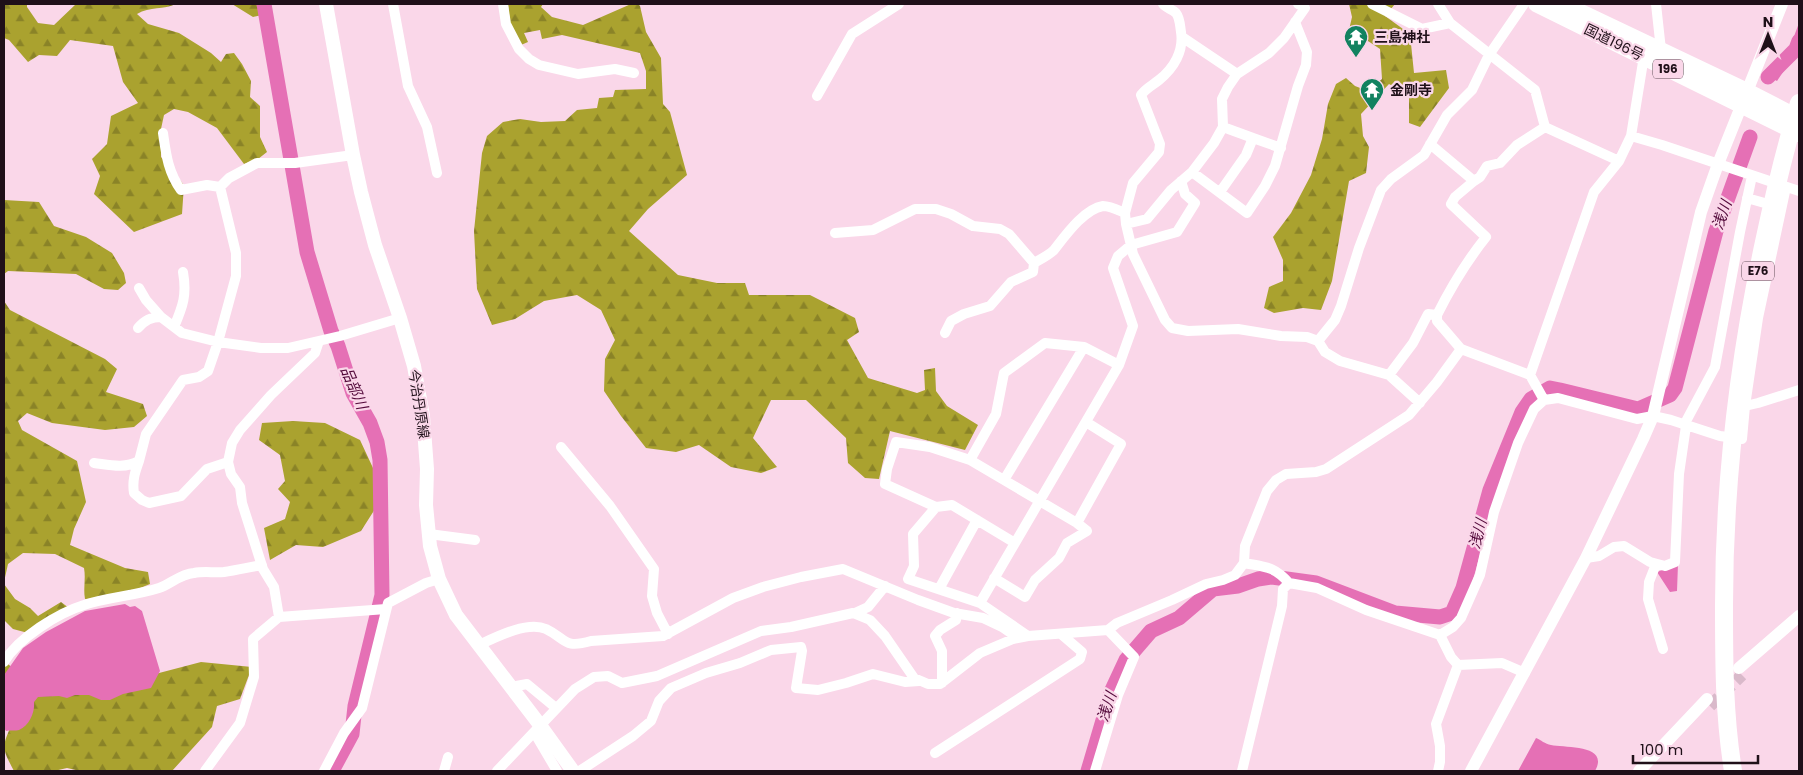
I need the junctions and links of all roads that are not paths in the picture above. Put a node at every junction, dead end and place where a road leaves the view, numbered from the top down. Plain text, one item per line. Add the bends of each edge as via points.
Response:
1 (326, 4) edge
2 (394, 4) edge
3 (504, 4) edge
4 (899, 4) edge
5 (1372, 4) edge
6 (1438, 4) edge
7 (1524, 4) edge
8 (1536, 4) edge
9 (1564, 4) edge
10 (1656, 4) edge
11 (1782, 4) edge
12 (1167, 5) edge
13 (1306, 5) edge
14 (1296, 22) junction
15 (1450, 22) junction
16 (1182, 37) junction
17 (1660, 50) junction
18 (1489, 55) junction
19 (1644, 56) junction
20 (634, 73) dead end
21 (1237, 74) junction
22 (817, 96) dead end
23 (1744, 98) junction
24 (1799, 103) edge
25 (1799, 118) edge
26 (1222, 127) junction
27 (1545, 127) junction
28 (163, 133) dead end
29 (1799, 134) edge
30 (1631, 136) junction
31 (1253, 138) junction
32 (1430, 144) junction
33 (1281, 148) junction
34 (353, 155) junction
35 (1619, 161) junction
36 (1718, 164) junction
37 (1192, 172) junction
38 (437, 173) dead end
39 (1752, 176) junction
40 (1181, 181) junction
41 (1474, 181) junction
42 (220, 187) junction
43 (1786, 187) junction
44 (1799, 191) edge
45 (1220, 192) junction
46 (1748, 198) junction
47 (1781, 207) junction
48 (1125, 213) junction
49 (1126, 224) junction
50 (835, 234) dead end
51 (1131, 245) junction
52 (1034, 263) junction
53 (183, 272) dead end
54 (139, 288) dead end
55 (1437, 315) junction
56 (162, 317) junction
57 (400, 318) junction
58 (174, 327) junction
59 (138, 328) dead end
60 (945, 333) dead end
61 (319, 341) junction
62 (1318, 341) junction
63 (218, 342) junction
64 (1084, 347) junction
65 (1461, 349) junction
66 (1119, 365) junction
67 (1389, 375) junction
68 (1530, 375) junction
69 (1799, 390) edge
70 (1544, 400) junction
71 (1420, 403) junction
72 (1745, 406) junction
73 (1653, 416) junction
74 (1086, 422) junction
75 (1685, 425) junction
76 (561, 447) dead end
77 (970, 460) junction
78 (139, 461) junction
79 (228, 462) junction
80 (94, 463) dead end
81 (1004, 480) junction
82 (1040, 500) junction
83 (936, 507) junction
84 (977, 520) junction
85 (1078, 522) junction
86 (429, 534) junction
87 (475, 540) dead end
88 (1015, 542) junction
89 (1586, 558) junction
90 (1244, 563) junction
91 (1656, 564) junction
92 (262, 565) junction
93 (994, 578) junction
94 (439, 580) junction
95 (1289, 583) junction
96 (885, 586) junction
97 (939, 589) junction
98 (980, 603) junction
99 (1724, 605) junction
100 (386, 609) junction
101 (855, 613) junction
102 (957, 614) junction
103 (1799, 616) edge
104 (279, 617) junction
105 (1108, 630) junction
106 (668, 634) junction
107 (1061, 634) junction
108 (1440, 635) junction
109 (1028, 636) junction
110 (1018, 638) junction
111 (479, 645) junction
112 (1662, 649) dead end
113 (4, 662) edge
114 (1458, 665) junction
115 (706, 672) junction
116 (1740, 672) tunnel mouth
117 (1525, 673) junction
118 (653, 677) junction
119 (920, 681) junction
120 (942, 683) junction
121 (511, 687) junction
122 (1709, 703) tunnel mouth
123 (556, 708) junction
124 (537, 729) junction
125 (935, 753) dead end
126 (448, 757) dead end
127 (1441, 768) edge
128 (205, 771) edge
129 (324, 771) edge
130 (444, 771) edge
131 (497, 771) edge
132 (557, 771) edge
133 (577, 771) edge
134 (1095, 771) edge
135 (1242, 771) edge
136 (1471, 771) edge
137 (1639, 771) edge
138 (1733, 771) edge
139 (1744, 771) edge

1 - 34 main road, 今治丹原線
2 - 38 street via 408,86 427,127
3 - 20 street via 506,24 519,49 539,65 578,74 614,69
4 - 22 street via 852,34
5 - 15 street via 1422,29
6 - 15 street
7 - 18 street
8 - 19 highway, 国道196号 / 196
9 - 17 highway, 国道196号 / 196
10 - 17 street
11 - 23 street
12 - 16 street via 1179,20
13 - 14 street
14 - 21 street via 1269,53
14 - 33 street via 1307,52 1306,65
15 - 18 street
16 - 21 street
16 - 48 street via 1180,52 1173,66 1141,95 1160,144 1159,152 1133,183
17 - 23 highway, 国道196号 / 196
18 - 27 street via 1536,90
18 - 32 street via 1472,90 1447,116
19 - 23 highway, 国道196号 / 196
19 - 30 street
21 - 26 street via 1222,99
23 - 25 highway, 国道196号 / 196
23 - 29 highway, 国道196号 / 196
23 - 36 street
24 - 99 highway, E76 via 1775,192 1740,367 1725,529
26 - 31 street
26 - 37 street
27 - 35 street
27 - 41 street via 1517,145 1500,163 1487,166
28 - 42 street via 166,160 172,178 181,190 207,185
30 - 35 street
30 - 36 street
31 - 33 street
31 - 45 street via 1246,155
32 - 41 street
32 - 62 street via 1424,155 1381,190 1341,306 1335,320
33 - 45 street via 1265,186 1247,213
34 - 42 street via 295,163 258,163 228,178
34 - 57 main road, 今治丹原線 via 375,245
35 - 68 street via 1594,192
36 - 39 street
36 - 73 street via 1702,212
37 - 40 street
37 - 45 street
39 - 43 street
39 - 46 street
40 - 49 street via 1147,219
40 - 51 street via 1185,194 1195,203 1177,232
41 - 55 street via 1455,196 1451,204 1486,237 1453,282
42 - 63 street via 236,253 236,276
43 - 44 street
43 - 47 street
46 - 47 street
46 - 75 street via 1715,367
47 - 72 street via 1758,318
48 - 49 street
48 - 52 street via 1102,206 1088,212 1053,250
49 - 51 street
50 - 52 street via 873,230 915,209 936,209 973,226 1000,229 1009,234
51 - 62 street via 1172,328 1188,331 1238,329
51 - 66 street via 1118,256 1113,268 1133,326
52 - 60 street via 1032,272 1011,282 990,306 952,321
53 - 58 street via 186,295
54 - 56 street
55 - 65 street via 1437,321
55 - 67 street via 1428,314 1413,343
56 - 58 street
56 - 59 street via 144,321
57 - 61 street
57 - 86 main road, 今治丹原線 via 414,366 423,416
58 - 63 street via 182,333
61 - 63 street via 288,348
61 - 79 street via 315,353 240,430 232,443
62 - 67 street via 1325,352 1340,361
63 - 78 street via 208,371 183,380 154,420 146,434
64 - 66 street
64 - 77 street via 1045,343 1004,373 996,414
64 - 81 street
65 - 68 street
65 - 71 street
66 - 74 street
67 - 71 street
68 - 70 street
69 - 72 street
70 - 73 street via 1558,398 1637,419
70 - 108 street via 1534,410 1518,444 1494,512 1480,575 1461,618
71 - 90 street via 1409,415 1326,469 1286,474 1276,480 1267,491 1248,538
72 - 75 street via 1742,439
73 - 75 street
73 - 89 street
74 - 82 street
74 - 85 street via 1121,444
75 - 91 street via 1675,562 1665,566
76 - 106 street via 610,506 654,569 652,596
77 - 81 street
77 - 83 street via 930,447 896,442 885,484
78 - 79 street via 134,474 134,493 149,502 181,496 207,470
78 - 80 street via 130,466
79 - 92 street via 240,487 242,504
81 - 82 street
82 - 85 street
82 - 88 street
83 - 84 street via 952,505
83 - 97 street via 913,534 914,566 908,579
84 - 88 street
84 - 97 street
85 - 93 street via 1087,531 1067,543 1060,558 1035,580 1025,597
86 - 87 street
86 - 94 main road, 今治丹原線
88 - 93 street
89 - 91 street via 1624,546
89 - 117 street
90 - 95 street via 1279,571
90 - 105 street via 1235,575 1206,584 1117,623
91 - 112 street via 1648,582 1648,599
92 - 104 street via 274,587
92 - 113 street via 224,572 193,572 160,588 85,604 68,611 24,640
93 - 98 street
94 - 100 street via 426,583 388,603
94 - 111 main road, 今治丹原線 via 456,615
95 - 108 street via 1316,588 1366,610
95 - 135 street via 1282,589 1282,606
96 - 101 street via 868,607
96 - 102 street
96 - 106 street via 843,570 801,577 733,598
97 - 98 street
98 - 109 street
99 - 138 highway via 1726,718
99 - 139 highway
100 - 104 street
100 - 129 street via 362,708 344,733
101 - 118 street via 761,631
101 - 119 street via 870,620 914,678
102 - 110 street via 983,618
102 - 120 street via 956,620 935,636 942,651
103 - 116 street via 1758,659
104 - 128 street via 253,639 254,677 240,722
105 - 107 street
105 - 134 street via 1134,657 1118,695
106 - 111 street via 580,644 566,643 545,628 531,626
107 - 109 street
107 - 125 street via 1082,652 1080,659
108 - 114 street
109 - 110 street
110 - 120 street via 980,653
111 - 121 main road, 今治丹原線
114 - 117 street via 1502,664
114 - 127 street via 1436,724
115 - 118 street via 673,680
115 - 119 street via 740,664 771,650 800,646 796,688 818,690 872,674 905,682
115 - 133 street via 671,688 659,701 651,721
117 - 136 street
118 - 123 street via 622,683 608,676 594,677 575,689
119 - 120 street
121 - 123 street via 526,684
121 - 124 main road, 今治丹原線
122 - 137 street
123 - 124 street
124 - 131 street
124 - 132 street
124 - 133 main road, 今治丹原線
126 - 130 street

